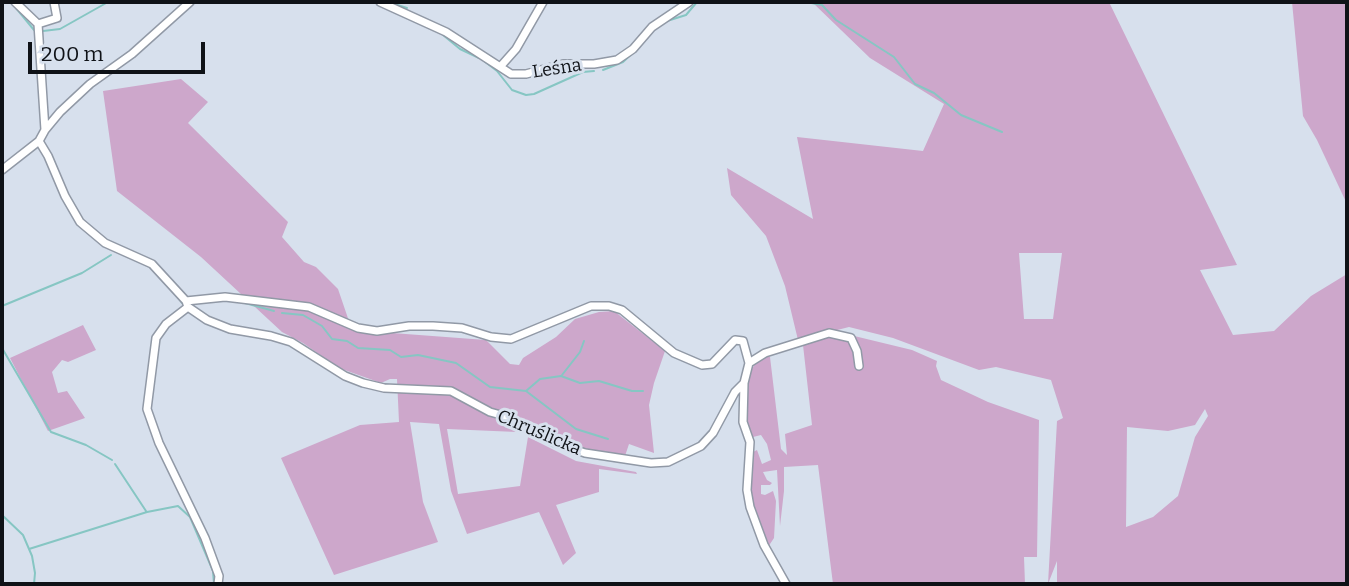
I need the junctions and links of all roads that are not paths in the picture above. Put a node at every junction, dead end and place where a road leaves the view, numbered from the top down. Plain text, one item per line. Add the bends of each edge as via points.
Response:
1 (15, 2) edge
2 (54, 2) edge
3 (190, 2) edge
4 (380, 2) edge
5 (543, 2) edge
6 (689, 2) edge
7 (37, 29) junction
8 (500, 67) junction
9 (45, 130) junction
10 (39, 141) junction
11 (2, 170) edge
12 (187, 304) junction
13 (749, 363) junction
14 (859, 366) dead end
15 (744, 383) junction
16 (218, 584) edge
17 (786, 584) edge

1 - 7 street
2 - 7 street via 57,18
3 - 9 street via 90,84
4 - 8 street, Leśna via 446,32
5 - 8 street
6 - 8 street, Leśna via 652,27 617,60 563,64 526,74 511,74
7 - 9 street
9 - 10 street
10 - 11 street
10 - 12 street, Chruślicka via 80,222 105,243 146,259
12 - 13 street via 225,297 309,307 377,331 446,327 511,339 591,306 609,306 622,310 674,353 702,365 712,364 735,340 743,341
12 - 15 street, Chruślicka via 207,320 230,329 291,342 363,383 451,391 569,449 606,457 668,462 701,446
12 - 16 street via 156,338 147,409 205,538
13 - 14 street via 765,353 830,333 851,338
13 - 15 street, Chruślicka
15 - 17 street via 750,507

